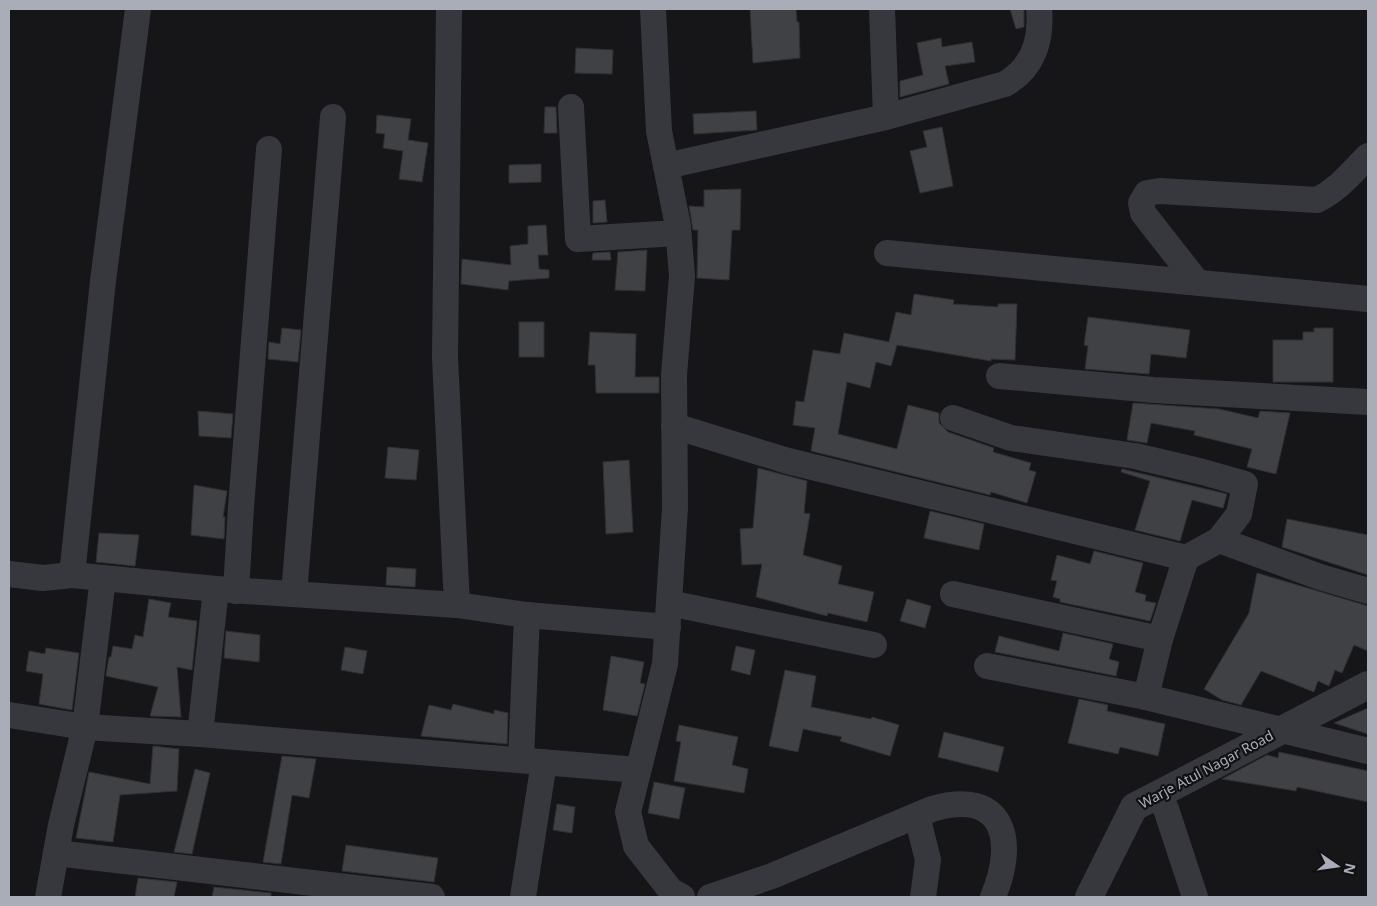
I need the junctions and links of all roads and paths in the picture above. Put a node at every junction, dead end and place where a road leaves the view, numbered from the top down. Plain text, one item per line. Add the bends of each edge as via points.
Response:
1 (138, 9) edge
2 (449, 9) edge
3 (653, 9) edge
4 (882, 9) edge
5 (1039, 9) edge
6 (571, 107) dead end
7 (886, 116) junction
8 (333, 117) dead end
9 (269, 148) dead end
10 (1368, 156) edge
11 (666, 166) junction
12 (678, 233) junction
13 (887, 253) dead end
14 (1197, 282) junction
15 (1368, 299) edge
16 (999, 376) dead end
17 (1368, 402) edge
18 (953, 418) dead end
19 (674, 426) junction
20 (1219, 540) junction
21 (1186, 558) junction
22 (9, 574) edge
23 (72, 576) junction
24 (103, 578) junction
25 (226, 590) junction
26 (1368, 591) edge
27 (294, 594) junction
28 (953, 594) dead end
29 (457, 605) junction
30 (527, 615) junction
31 (668, 615) junction
32 (1160, 639) junction
33 (874, 645) dead end
34 (987, 666) dead end
35 (1368, 685) edge
36 (1146, 697) junction
37 (9, 715) edge
38 (85, 727) junction
39 (1281, 730) junction
40 (200, 734) junction
41 (1368, 751) edge
42 (532, 761) junction
43 (638, 770) junction
44 (1156, 795) junction
45 (917, 816) junction
46 (56, 853) junction
47 (48, 897) edge
48 (432, 897) edge
49 (523, 897) edge
50 (682, 897) edge
51 (710, 897) edge
52 (922, 897) edge
53 (993, 897) edge
54 (1089, 897) edge
55 (1195, 897) edge

1 - 23 street via 103,281
2 - 29 street via 445,358
3 - 11 street via 659,131
4 - 7 street
5 - 7 street via 1039,37 1034,53 1016,78 1005,84
6 - 12 street via 578,239
7 - 11 street
8 - 27 street
9 - 25 street via 240,507
10 - 14 street via 1342,184 1317,200 1160,191 1147,193 1141,203 1142,213
11 - 12 street
12 - 19 street via 682,276 674,375
13 - 14 street
14 - 15 street
16 - 17 street via 1154,390
18 - 20 street via 1012,438 1135,456 1245,484 1239,514
19 - 21 street via 788,461
19 - 31 street via 675,508
20 - 21 street
20 - 26 street
21 - 32 street
22 - 23 street via 43,578
23 - 24 street
24 - 25 street
24 - 38 street
25 - 27 street
25 - 40 street
27 - 29 street
28 - 32 street
29 - 30 street
30 - 31 street
30 - 42 street
31 - 33 street
31 - 43 street via 666,664
32 - 36 street
34 - 36 street
35 - 39 street, Warje Atul Nagar Road
36 - 39 street
37 - 38 street
38 - 40 street
38 - 46 street
39 - 41 street
39 - 44 street, Warje Atul Nagar Road
40 - 42 street
42 - 43 street
42 - 49 street
43 - 50 street via 628,812 636,846 671,891
44 - 54 street, Warje Atul Nagar Road via 1134,807
44 - 55 street via 1166,809
45 - 51 street via 772,876
45 - 52 street via 928,860
45 - 53 street via 952,803 977,804 998,823 1003,832 1004,856
46 - 47 street
46 - 48 street

